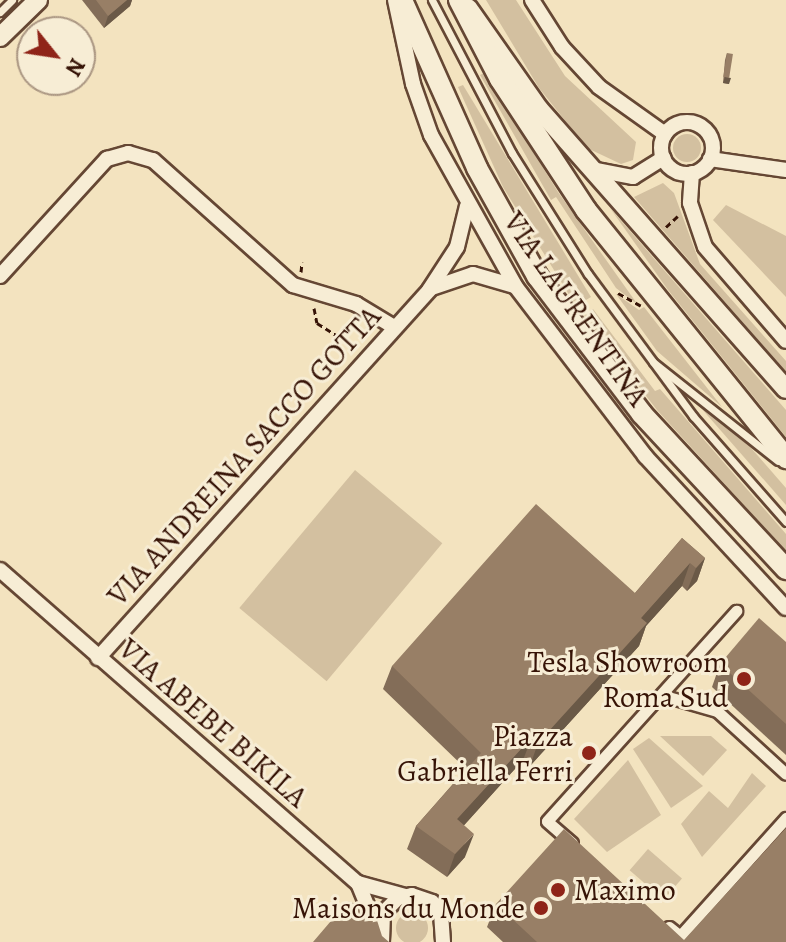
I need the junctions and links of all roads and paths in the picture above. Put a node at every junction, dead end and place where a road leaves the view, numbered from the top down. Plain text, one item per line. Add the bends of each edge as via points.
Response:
1 (12, 0) edge
2 (38, 0) edge
3 (395, 0) edge
4 (402, 0) edge
5 (432, 0) edge
6 (459, 0) edge
7 (532, 0) edge
8 (0, 12) edge
9 (0, 37) edge
10 (665, 134) junction
11 (663, 158) junction
12 (710, 159) junction
13 (590, 168) junction
14 (786, 170) edge
15 (692, 173) junction
16 (467, 206) junction
17 (0, 276) edge
18 (516, 287) junction
19 (611, 289) dead end
20 (429, 290) junction
21 (316, 302) dead end
22 (642, 305) dead end
23 (394, 327) junction
24 (786, 341) edge
25 (359, 350) dead end
26 (645, 356) junction
27 (786, 389) edge
28 (786, 458) edge
29 (786, 467) edge
30 (786, 522) edge
31 (786, 569) edge
32 (0, 570) edge
33 (786, 608) edge
34 (736, 611) dead end
35 (98, 658) junction
36 (661, 695) junction
37 (786, 774) edge
38 (786, 818) edge
39 (583, 853) edge
40 (741, 869) junction
41 (752, 878) edge
42 (358, 883) junction
43 (405, 896) junction
44 (656, 915) edge
45 (380, 938) edge
46 (443, 942) edge

1 - 8 lane
2 - 9 street
3 - 16 street, VIA LAURENTINA via 416,96
4 - 31 main road, VIA LAURENTINA via 477,168 537,276 642,414
5 - 26 lane, VIA LAURENTINA via 529,182
6 - 13 street via 485,26 539,109
6 - 28 main road via 500,79 586,210
7 - 10 street via 562,47 599,87
10 - 11 street
10 - 12 street via 679,123 702,127 711,138
11 - 13 street via 633,177
11 - 15 street via 674,170
12 - 14 street
12 - 15 street
13 - 27 street
15 - 24 street via 690,203 705,247
16 - 18 street, VIA LAURENTINA
16 - 20 street via 457,247
17 - 23 street via 107,159 128,153 153,160 293,285 356,304
18 - 20 street via 473,274 451,277
18 - 33 street, VIA LAURENTINA via 645,456
19 - 22 path via 638,308
20 - 23 street, VIA ANDREINA SACCO GOTTA
21 - 25 path via 314,320
23 - 35 street, VIA ANDREINA SACCO GOTTA
26 - 29 lane, VIA LAURENTINA
26 - 30 lane, VIA LAURENTINA
32 - 35 street, VIA ABEBE BIKILA
34 - 36 street
35 - 42 street, VIA ABEBE BIKILA
36 - 37 street via 717,711
36 - 39 street via 547,821
38 - 40 street
40 - 41 street
40 - 44 street via 680,936
42 - 43 street, VIA ABEBE BIKILA
42 - 45 street, VIA ABEBE BIKILA
43 - 45 street via 383,913
43 - 46 street, VIA ABEBE BIKILA via 426,898 437,906 444,920

